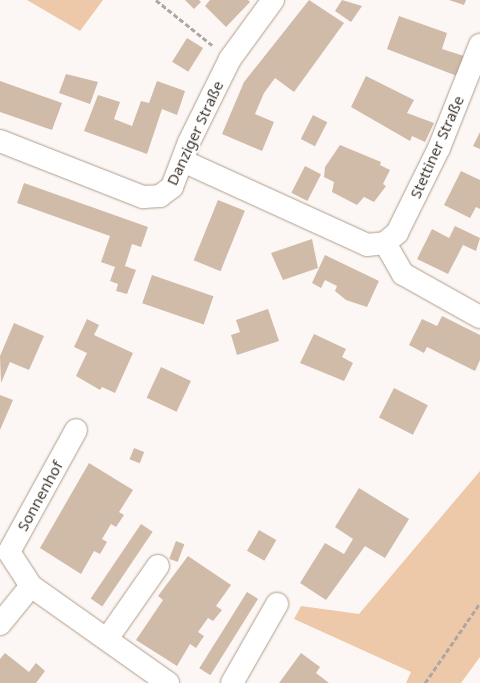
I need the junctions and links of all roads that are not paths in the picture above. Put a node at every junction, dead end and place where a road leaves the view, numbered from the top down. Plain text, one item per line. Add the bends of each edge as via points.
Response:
1 (273, 0) edge
2 (480, 45) edge
3 (0, 141) edge
4 (183, 161) junction
5 (385, 243) junction
6 (480, 317) edge
7 (76, 430) dead end
8 (158, 566) dead end
9 (31, 586) junction
10 (277, 604) dead end
11 (0, 624) edge
12 (107, 639) junction
13 (168, 683) edge
14 (232, 683) edge

1 - 4 street, Danziger Straße via 230,59
2 - 5 street, Stettiner Straße via 434,156 397,233
3 - 4 street, Danziger Straße via 143,197 160,196 172,187
4 - 5 street via 367,245
5 - 6 street via 403,274
7 - 9 street, Sonnenhof via 9,552
8 - 12 street
9 - 11 street
9 - 12 street, Sonnenhof
10 - 14 street
12 - 13 street, Sonnenhof

